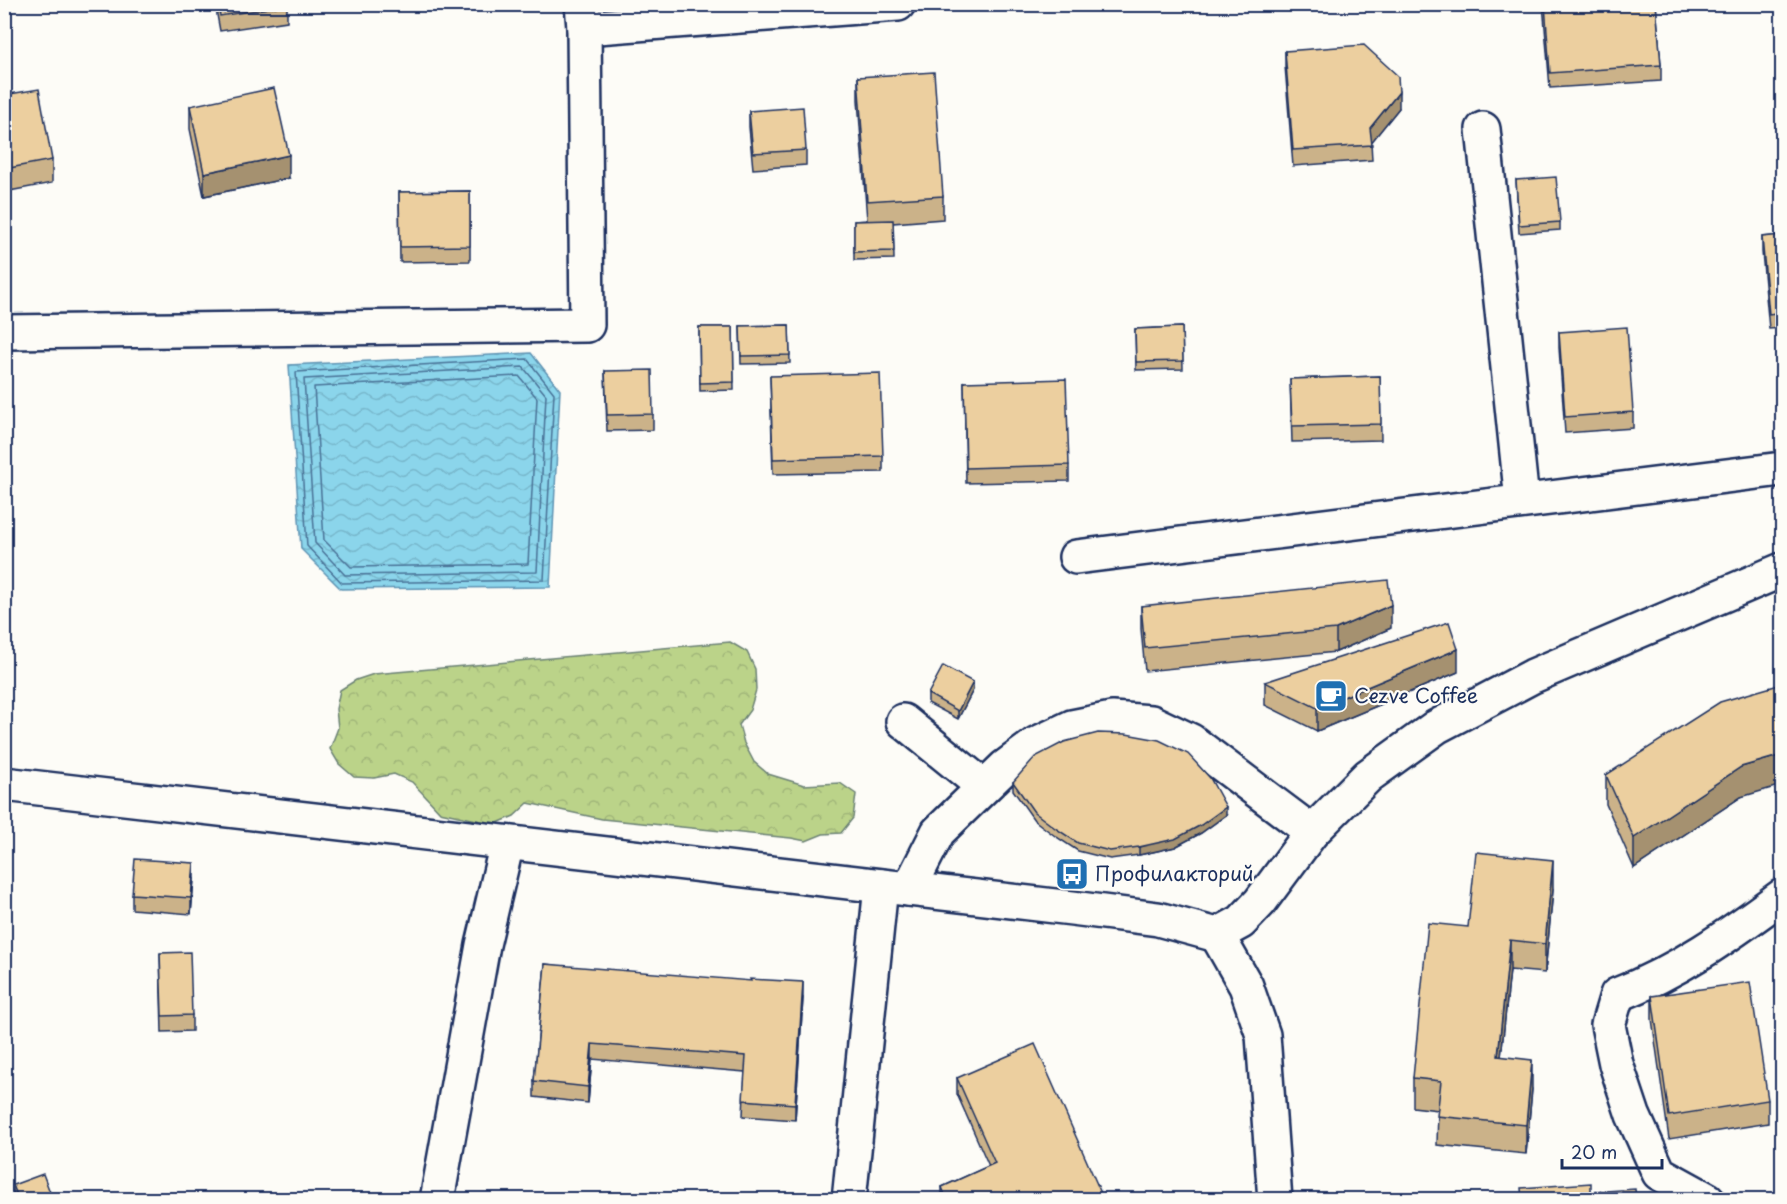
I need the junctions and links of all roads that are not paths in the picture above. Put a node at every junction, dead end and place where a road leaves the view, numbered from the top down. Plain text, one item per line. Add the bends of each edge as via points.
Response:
1 (898, 4) edge
2 (583, 16) edge
3 (1483, 129) dead end
4 (4, 332) edge
5 (1782, 469) edge
6 (1522, 501) junction
7 (1076, 557) dead end
8 (1782, 570) edge
9 (903, 721) dead end
10 (4, 784) edge
11 (983, 786) junction
12 (1312, 832) junction
13 (507, 843) junction
14 (895, 887) junction
15 (1782, 896) edge
16 (1217, 935) junction
17 (437, 1200) edge
18 (849, 1200) edge
19 (1275, 1200) edge
20 (1708, 1200) edge

1 - 2 street
2 - 4 street via 587,325
3 - 6 street
5 - 6 street
6 - 7 street
8 - 12 street via 1533,676 1436,727 1368,776
9 - 11 street
10 - 13 street
11 - 12 street via 1036,744 1072,727 1112,719 1151,722 1191,741
11 - 14 street via 938,832
12 - 16 street via 1260,902 1241,922
13 - 14 street
13 - 17 street via 483,945
14 - 16 street via 1158,919
14 - 18 street
15 - 20 street via 1720,941 1651,981 1617,995 1608,1025 1626,1095 1659,1173
16 - 19 street via 1246,986 1263,1035

